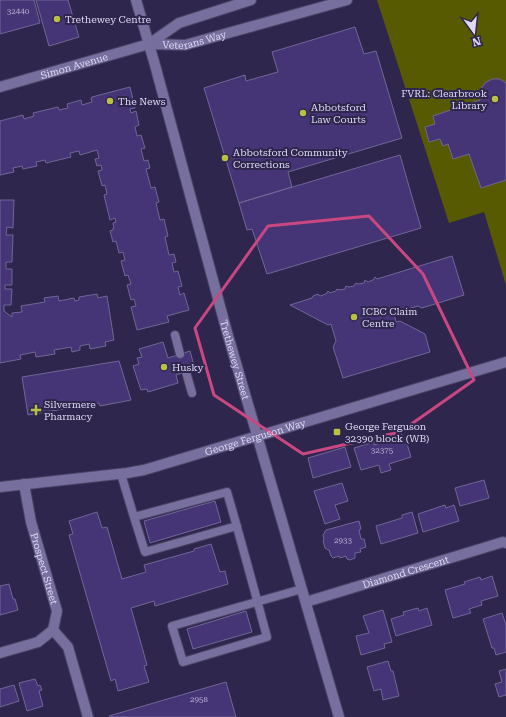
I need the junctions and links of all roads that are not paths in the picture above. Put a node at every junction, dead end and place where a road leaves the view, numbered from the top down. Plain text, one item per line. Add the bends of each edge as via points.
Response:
1 (136, 0) edge
2 (251, 0) edge
3 (346, 0) edge
4 (149, 44) junction
5 (0, 87) edge
6 (175, 335) dead end
7 (180, 354) dead end
8 (506, 362) edge
9 (186, 372) dead end
10 (192, 393) dead end
11 (257, 436) junction
12 (121, 474) junction
13 (24, 484) junction
14 (0, 487) edge
15 (134, 517) junction
16 (237, 526) junction
17 (506, 543) edge
18 (302, 589) junction
19 (258, 602) junction
20 (306, 602) junction
21 (53, 630) junction
22 (0, 653) edge
23 (88, 717) edge
24 (340, 717) edge

1 - 4 main road, Trethewey Street
2 - 4 main road, Veterans Way via 179,23
3 - 4 main road, Veterans Way via 184,45
4 - 5 main road, Simon Avenue
4 - 11 main road, Trethewey Street
6 - 7 lane
8 - 11 main road, George Ferguson Way
9 - 10 lane
11 - 12 main road, George Ferguson Way via 144,470
11 - 18 main road, Trethewey Street
12 - 13 main road, George Ferguson Way
12 - 15 lane
13 - 14 main road, George Ferguson Way
13 - 21 main road, Prospect Street via 31,522 57,611
15 - 16 lane via 227,492
15 - 16 lane via 145,552
16 - 19 lane
17 - 20 main road, Diamond Crescent
18 - 19 lane
18 - 20 main road, Trethewey Street
19 - 19 lane via 172,626 183,662 267,637
20 - 24 main road, Trethewey Street
21 - 22 main road via 38,642
21 - 23 main road via 68,647

